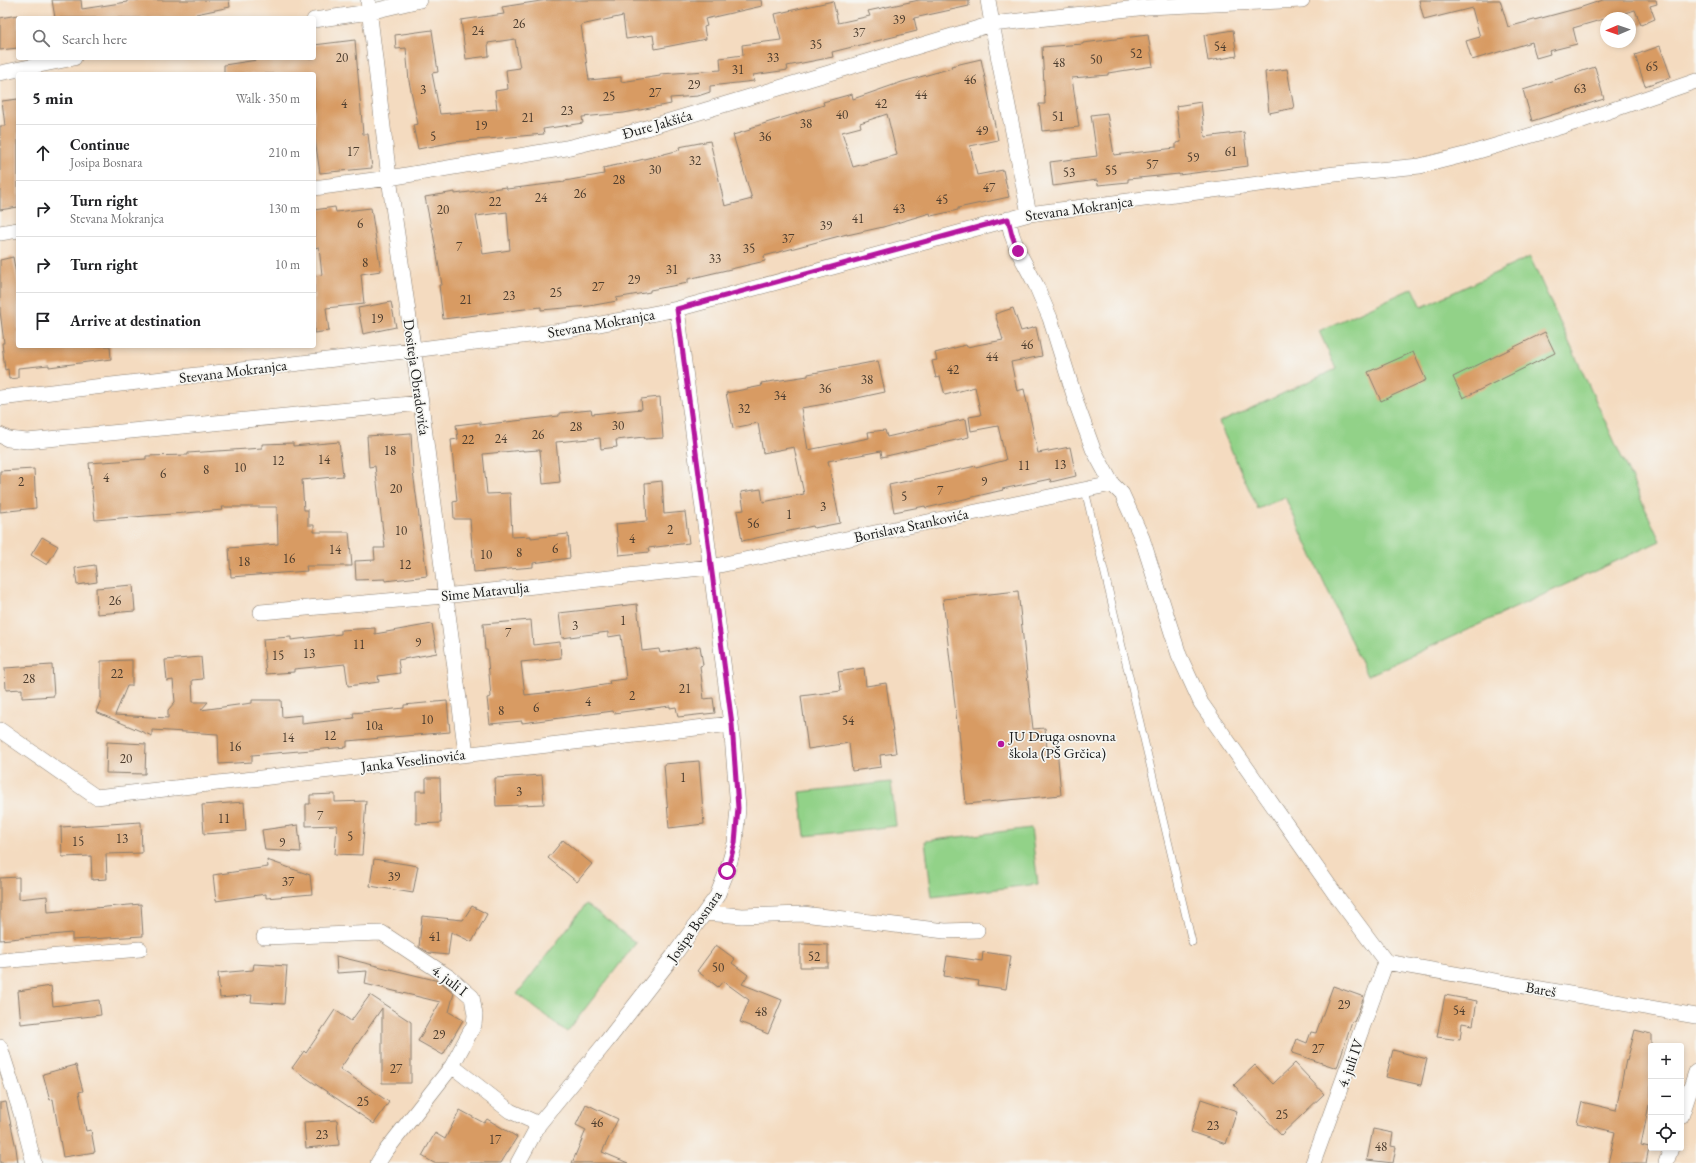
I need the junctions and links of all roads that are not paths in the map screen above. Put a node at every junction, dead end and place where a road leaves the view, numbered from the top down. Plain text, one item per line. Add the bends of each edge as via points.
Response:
1 (420, 0) edge
2 (988, 0) edge
3 (1302, 0) edge
4 (369, 6) edge
5 (316, 19) edge
6 (992, 24) junction
7 (64, 60) edge
8 (0, 73) edge
9 (1696, 81) edge
10 (389, 178) junction
11 (316, 188) edge
12 (1029, 214) junction
13 (1008, 219) junction
14 (16, 230) edge
15 (0, 233) edge
16 (677, 309) junction
17 (413, 350) junction
18 (0, 398) edge
19 (421, 403) junction
20 (0, 435) edge
21 (1112, 484) junction
22 (1085, 490) junction
23 (710, 567) junction
24 (444, 596) junction
25 (261, 612) dead end
26 (732, 724) junction
27 (0, 730) edge
28 (466, 754) junction
29 (705, 913) junction
30 (977, 930) dead end
31 (264, 937) dead end
32 (1192, 942) dead end
33 (140, 949) dead end
34 (0, 961) edge
35 (1386, 962) junction
36 (1696, 1016) edge
37 (0, 1046) edge
38 (452, 1066) junction
39 (4, 1069) edge
40 (1696, 1072) edge
41 (1682, 1115) edge
42 (539, 1124) junction
43 (1670, 1151) edge
44 (34, 1163) edge
45 (378, 1163) edge
46 (518, 1163) edge
47 (1312, 1163) edge
48 (1666, 1163) edge

1 - 4 street
2 - 6 street
3 - 6 street, Đure Jakšića via 1147,7
4 - 5 street
4 - 10 street, Dositeja Obradovića
6 - 10 street, Đure Jakšića via 633,132 566,148
6 - 12 street
7 - 8 street
9 - 12 street, Stevana Mokranjca via 1583,120 1420,166 1335,174
10 - 11 street, Đure Jakšića
10 - 17 street, Dositeja Obradovića
12 - 13 street, Stevana Mokranjca
13 - 16 street, Stevana Mokranjca
13 - 21 street via 1018,251 1050,318 1093,449
14 - 15 street
16 - 17 street, Stevana Mokranjca via 570,330
16 - 23 street, Josipa Bosnara
17 - 18 street, Stevana Mokranjca
17 - 19 street, Dositeja Obradovića
19 - 20 street via 27,441
19 - 24 street, Dositeja Obradovića
21 - 22 street, Borislava Stankovića
21 - 35 street via 1122,494 1142,538 1179,655 1201,703
22 - 23 street, Borislava Stankovića
22 - 32 lane
23 - 24 street, Sime Matavulja
23 - 26 street, Josipa Bosnara
24 - 25 street, Sime Matavulja
24 - 28 street, Dositeja Obradovića
26 - 28 street, Janka Veselinovića
26 - 29 street, Josipa Bosnara via 738,808 735,843 717,896
27 - 28 street, Janka Veselinovića via 96,797
29 - 30 street via 742,916 803,914 945,931
29 - 42 street, Josipa Bosnara via 607,1041
31 - 38 street, 4. juli I via 382,933 450,978 472,998 475,1015 474,1025
33 - 34 street
35 - 36 street, Bareš
35 - 47 street, 4. juli IV
37 - 39 street
38 - 42 street via 510,1111
38 - 45 street, 4. juli I
39 - 44 street
40 - 41 street
42 - 46 street, Josipa Bosnara
43 - 48 street

